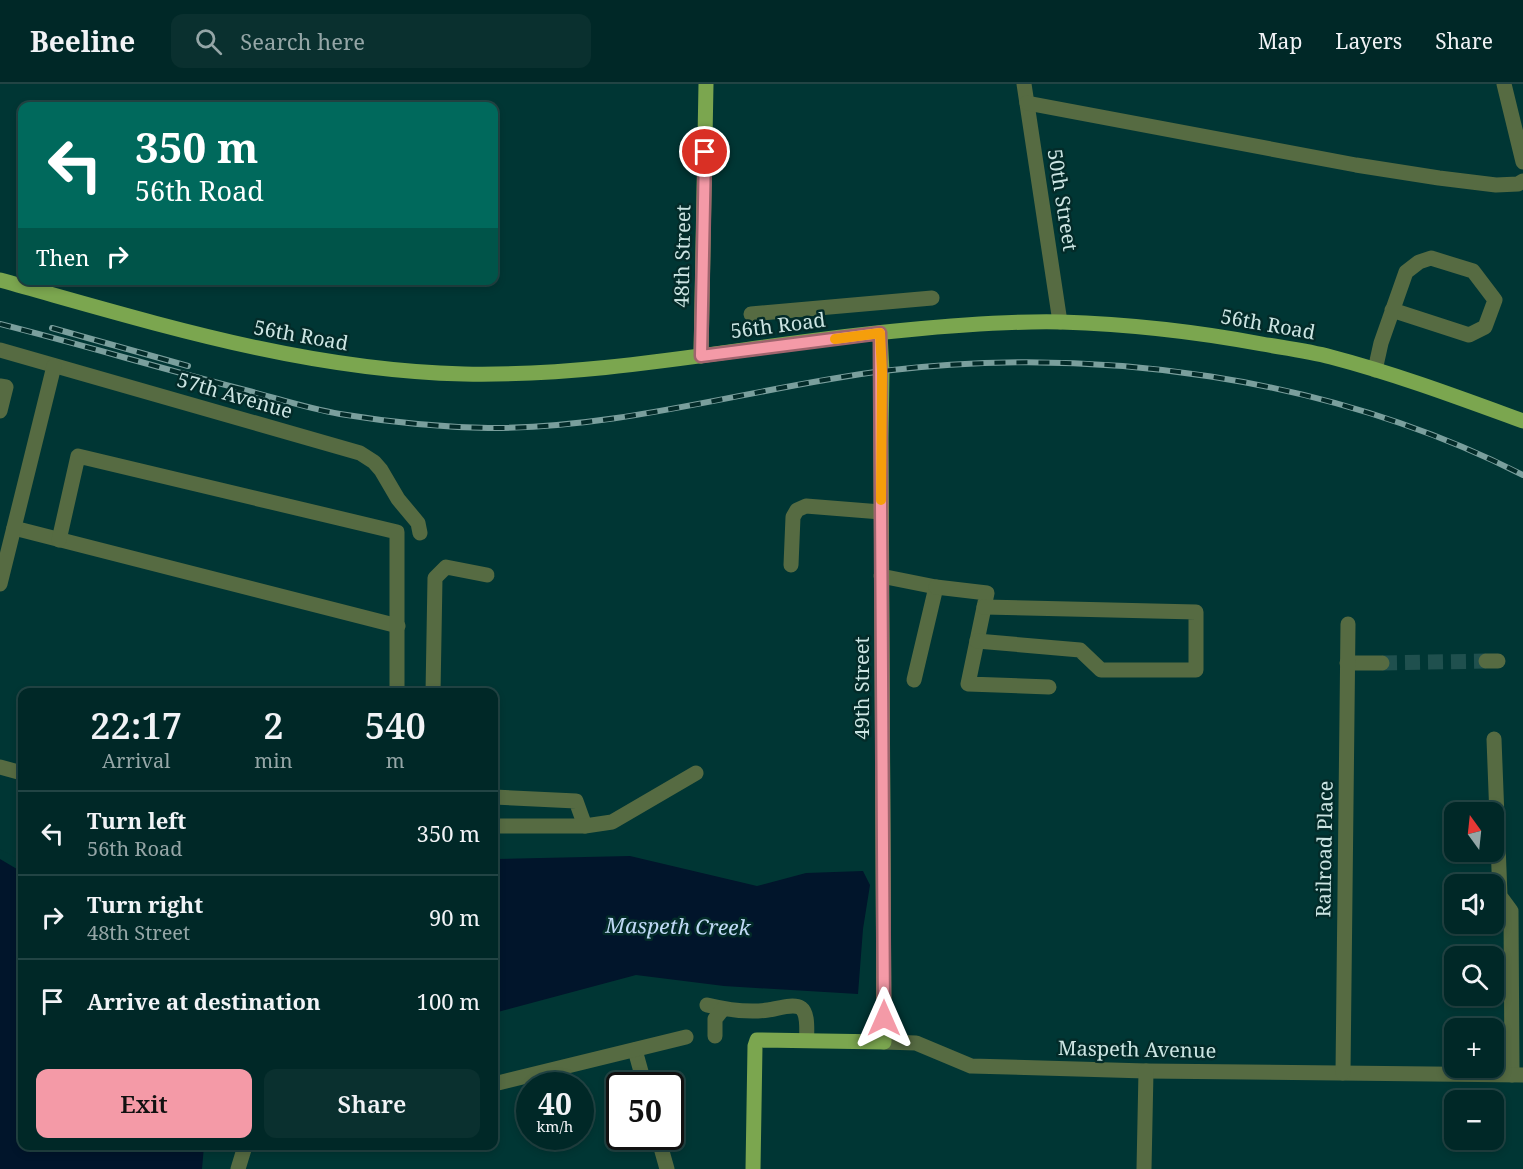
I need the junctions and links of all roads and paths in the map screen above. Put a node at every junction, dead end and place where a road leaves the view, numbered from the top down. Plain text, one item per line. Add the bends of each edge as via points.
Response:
1 (706, 84) edge
2 (1024, 84) edge
3 (1504, 84) edge
4 (1027, 104) junction
5 (1523, 162) edge
6 (1523, 181) edge
7 (0, 280) edge
8 (18, 285) edge
9 (18, 285) edge
10 (932, 298) dead end
11 (1392, 310) junction
12 (751, 314) dead end
13 (1060, 322) junction
14 (880, 333) junction
15 (0, 350) edge
16 (701, 356) junction
17 (54, 366) junction
18 (1376, 370) junction
19 (0, 386) edge
20 (0, 411) edge
21 (1523, 421) edge
22 (881, 512) junction
23 (9, 533) edge
24 (420, 533) dead end
25 (59, 540) junction
26 (791, 566) dead end
27 (487, 575) dead end
28 (881, 576) junction
29 (0, 584) edge
30 (936, 587) junction
31 (984, 607) junction
32 (1348, 624) dead end
33 (398, 626) junction
34 (977, 641) junction
35 (1347, 663) junction
36 (1382, 663) tunnel mouth
37 (914, 680) dead end
38 (1049, 687) dead end
39 (397, 688) edge
40 (433, 688) edge
41 (1494, 740) dead end
42 (0, 767) edge
43 (18, 772) edge
44 (696, 772) dead end
45 (498, 798) edge
46 (498, 826) edge
47 (585, 826) junction
48 (707, 1005) dead end
49 (723, 1009) junction
50 (715, 1036) dead end
51 (686, 1037) dead end
52 (807, 1040) junction
53 (884, 1042) junction
54 (635, 1050) junction
55 (1146, 1071) junction
56 (641, 1072) edge
57 (1343, 1073) junction
58 (1518, 1075) edge
59 (498, 1083) edge
60 (243, 1150) edge
61 (662, 1150) edge
62 (238, 1169) edge
63 (667, 1169) edge
64 (753, 1169) edge
65 (1144, 1169) edge

1 - 16 main road, 48th Street
2 - 4 street, 50th Street
3 - 5 street
4 - 6 street via 1439,178 1496,184
4 - 13 street, 50th Street
7 - 8 main road, 56th Road
9 - 16 main road, 56th Road via 231,344 382,369 535,373
10 - 12 street
11 - 11 street via 1406,272 1431,258 1473,271 1496,300 1485,327 1469,335
11 - 18 street
13 - 14 main road, 56th Road
13 - 18 main road, 56th Road via 1205,333 1328,356
14 - 16 main road, 56th Road
14 - 22 main road, 49th Street
15 - 17 street, 57th Avenue
17 - 23 street
17 - 24 street, 57th Avenue via 360,453 381,470
18 - 21 main road, 56th Road
19 - 20 street via 6,387
22 - 26 street via 806,506 797,510 793,517
22 - 28 main road, 49th Street
23 - 25 street
23 - 29 street
25 - 33 street
25 - 33 street via 78,456 397,532
27 - 40 street via 446,567 435,578
28 - 30 street
28 - 53 main road, 49th Street
30 - 31 street via 987,593
30 - 37 street
31 - 34 street
31 - 34 street via 1196,612 1196,670 1101,670 1080,650
32 - 35 street, Railroad Place
33 - 39 street
34 - 38 street via 968,684
35 - 36 street
35 - 57 street, Railroad Place
41 - 58 street via 1500,896 1511,911
42 - 43 street
44 - 47 street via 612,822
45 - 47 street via 576,801
46 - 47 street
48 - 49 street
49 - 50 street via 715,1019
49 - 52 street via 801,1008
51 - 54 street
52 - 53 main road, Maspeth Avenue
52 - 64 main road, Maspeth Avenue via 756,1042
53 - 55 street, Maspeth Avenue via 916,1043 971,1065
54 - 56 street
54 - 59 street
55 - 57 street, Maspeth Avenue
55 - 65 street
57 - 58 street, Maspeth Avenue
60 - 62 street
61 - 63 street

